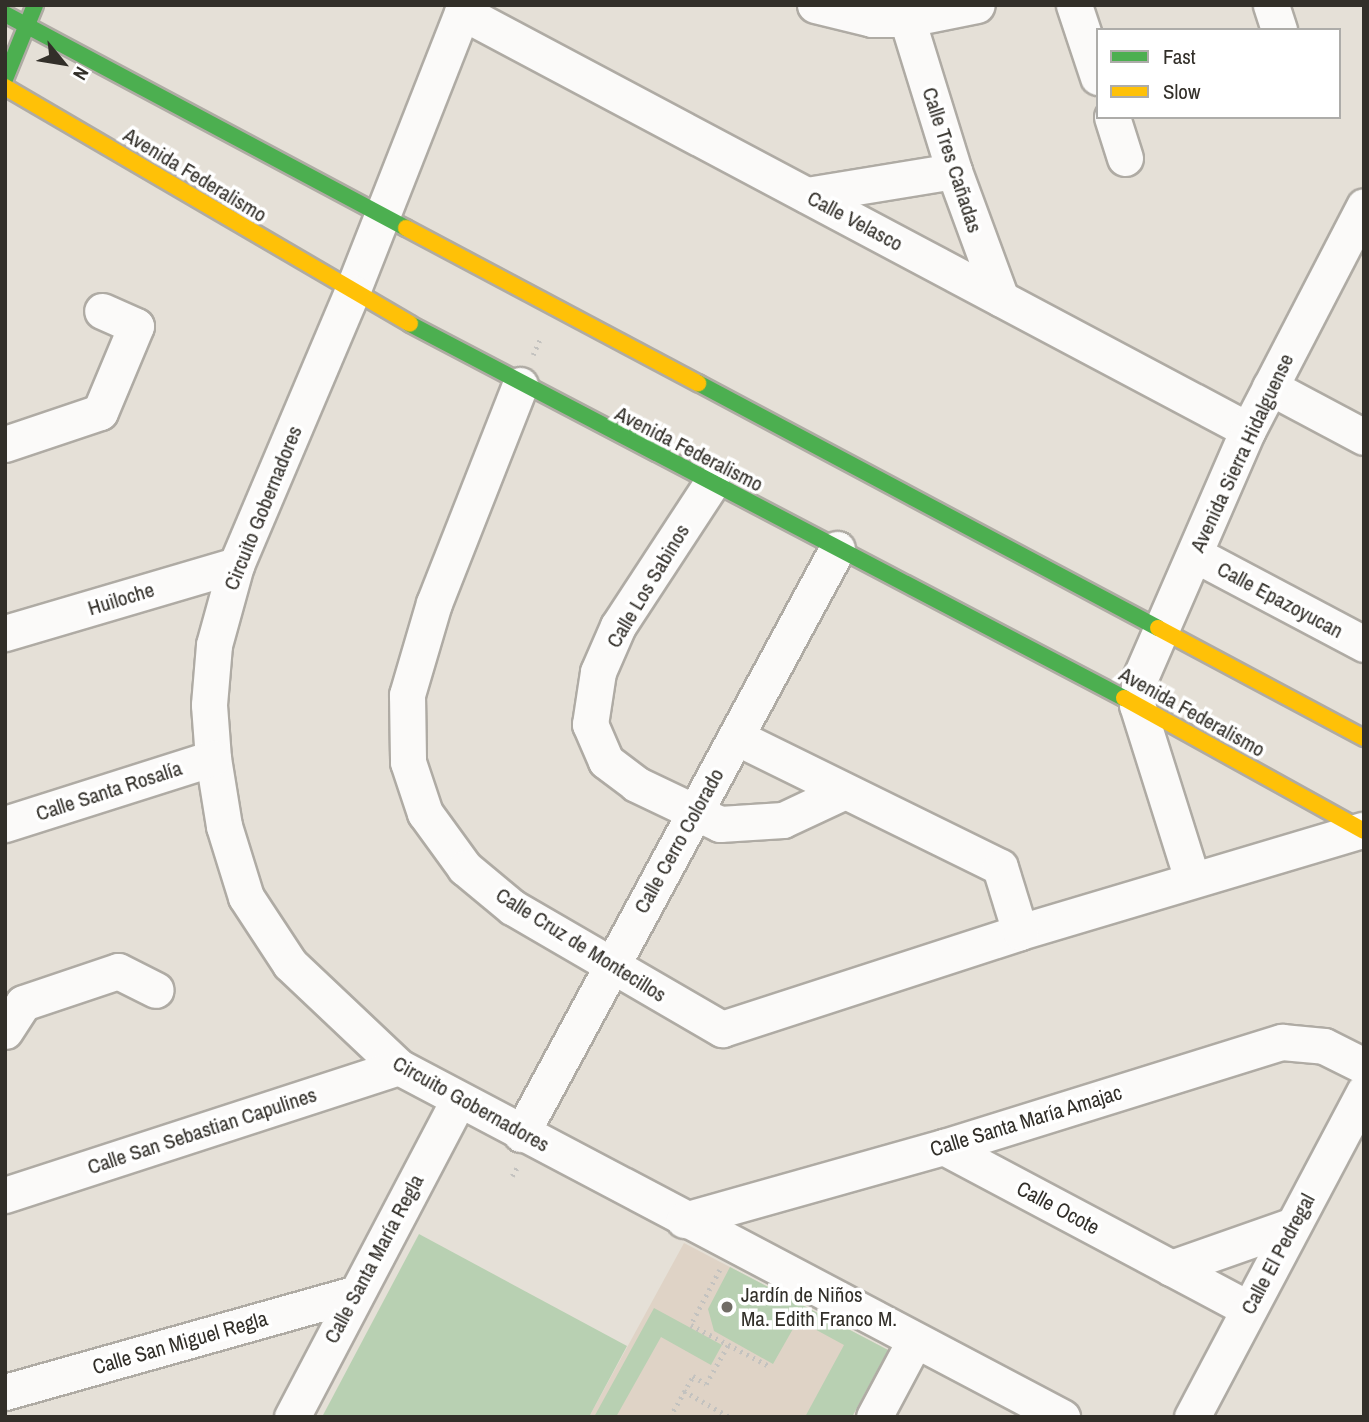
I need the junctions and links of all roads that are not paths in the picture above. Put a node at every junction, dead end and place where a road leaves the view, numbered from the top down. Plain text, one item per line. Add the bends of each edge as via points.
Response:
1 (35, 5) edge
2 (815, 5) edge
3 (977, 5) edge
4 (1074, 5) edge
5 (1271, 5) edge
6 (464, 9) edge
7 (5, 14) edge
8 (907, 19) junction
9 (27, 25) junction
10 (1278, 28) edge
11 (1096, 70) edge
12 (5, 79) edge
13 (5, 87) edge
14 (1112, 119) edge
15 (1125, 158) dead end
16 (954, 171) junction
17 (807, 195) junction
18 (382, 216) junction
19 (1362, 216) edge
20 (352, 292) junction
21 (1001, 299) junction
22 (102, 311) dead end
23 (520, 385) junction
24 (1270, 387) junction
25 (1248, 430) junction
26 (1364, 437) edge
27 (5, 444) edge
28 (711, 484) junction
29 (837, 549) junction
30 (1196, 555) junction
31 (236, 565) junction
32 (1159, 630) junction
33 (5, 633) edge
34 (1364, 644) edge
35 (1137, 705) junction
36 (736, 737) junction
37 (1364, 738) edge
38 (213, 758) junction
39 (845, 791) junction
40 (694, 813) junction
41 (5, 824) edge
42 (1363, 830) edge
43 (1192, 879) junction
44 (1020, 932) junction
45 (610, 967) junction
46 (156, 990) dead end
47 (5, 1031) edge
48 (1364, 1066) edge
49 (399, 1067) junction
50 (1364, 1092) edge
51 (458, 1101) junction
52 (522, 1134) junction
53 (944, 1147) junction
54 (5, 1195) edge
55 (684, 1220) junction
56 (1293, 1225) junction
57 (1171, 1268) junction
58 (354, 1294) junction
59 (1249, 1310) junction
60 (915, 1340) junction
61 (5, 1392) edge
62 (292, 1417) edge
63 (874, 1417) edge
64 (1062, 1417) edge
65 (1192, 1417) edge

1 - 9 main road
2 - 8 street via 872,19
3 - 8 street
4 - 11 street
5 - 10 street
6 - 17 street, Calle Velasco
6 - 18 street, Circuito Gobernadores
7 - 9 main road
8 - 16 street, Calle Tres Cañadas
9 - 12 main road
9 - 18 main road
13 - 20 main road, Avenida Federalismo
14 - 15 street
16 - 17 street
16 - 21 street, Calle Tres Cañadas
17 - 21 street, Calle Velasco
18 - 20 street, Circuito Gobernadores
18 - 32 main road
19 - 24 street, Avenida Sierra Hidalguense
20 - 23 main road, Avenida Federalismo
20 - 31 street, Circuito Gobernadores
21 - 25 street, Calle Velasco
22 - 27 street via 136,326 100,412
23 - 28 main road, Avenida Federalismo
23 - 45 street, Calle Cruz de Montecillos via 434,603 407,695 408,762 425,813 465,868 512,907
24 - 25 street, Avenida Sierra Hidalguense
24 - 26 street
25 - 30 street, Avenida Sierra Hidalguense
28 - 29 main road, Avenida Federalismo
28 - 40 street, Calle Los Sabinos via 618,626 598,672 590,724 606,761 636,784
29 - 35 main road, Avenida Federalismo
29 - 36 street, Calle Cerro Colorado
30 - 32 street, Avenida Sierra Hidalguense
30 - 34 street, Calle Epazoyucan
31 - 33 street, Huiloche
31 - 38 street, Circuito Gobernadores via 214,645 209,705
32 - 35 street, Avenida Sierra Hidalguense via 1140,678
32 - 37 main road
35 - 42 main road, Avenida Federalismo
35 - 43 street
36 - 39 street
36 - 40 street, Calle Cerro Colorado
38 - 41 street, Calle Santa Rosalía
38 - 49 street, Circuito Gobernadores via 225,826 246,897 290,964
39 - 40 street, Calle Los Sabinos via 810,810 757,825 720,824
39 - 44 street via 1000,867
40 - 45 street, Calle Cerro Colorado
42 - 43 street, Calle Cruz de Montecillos
43 - 44 street, Calle Cruz de Montecillos
44 - 45 street, Calle Cruz de Montecillos via 722,1029
45 - 52 street, Calle Cerro Colorado
46 - 47 street via 118,971 23,1003
48 - 53 street, Calle Santa María Amajac via 1324,1046 1282,1042
49 - 51 street, Circuito Gobernadores
49 - 54 street, Calle San Sebastian Capulines
50 - 56 street, Calle El Pedregal
51 - 52 street, Circuito Gobernadores
51 - 58 street, Calle Santa María Regla
52 - 55 street, Circuito Gobernadores
53 - 55 street, Calle Santa María Amajac
53 - 57 street, Calle Ocote
55 - 60 street, Circuito Gobernadores
56 - 57 street
56 - 59 street, Calle El Pedregal
57 - 59 street, Calle Ocote
58 - 61 street, Calle San Miguel Regla
58 - 62 street, Calle Santa María Regla
59 - 65 street, Calle El Pedregal
60 - 63 street
60 - 64 street, Circuito Gobernadores

